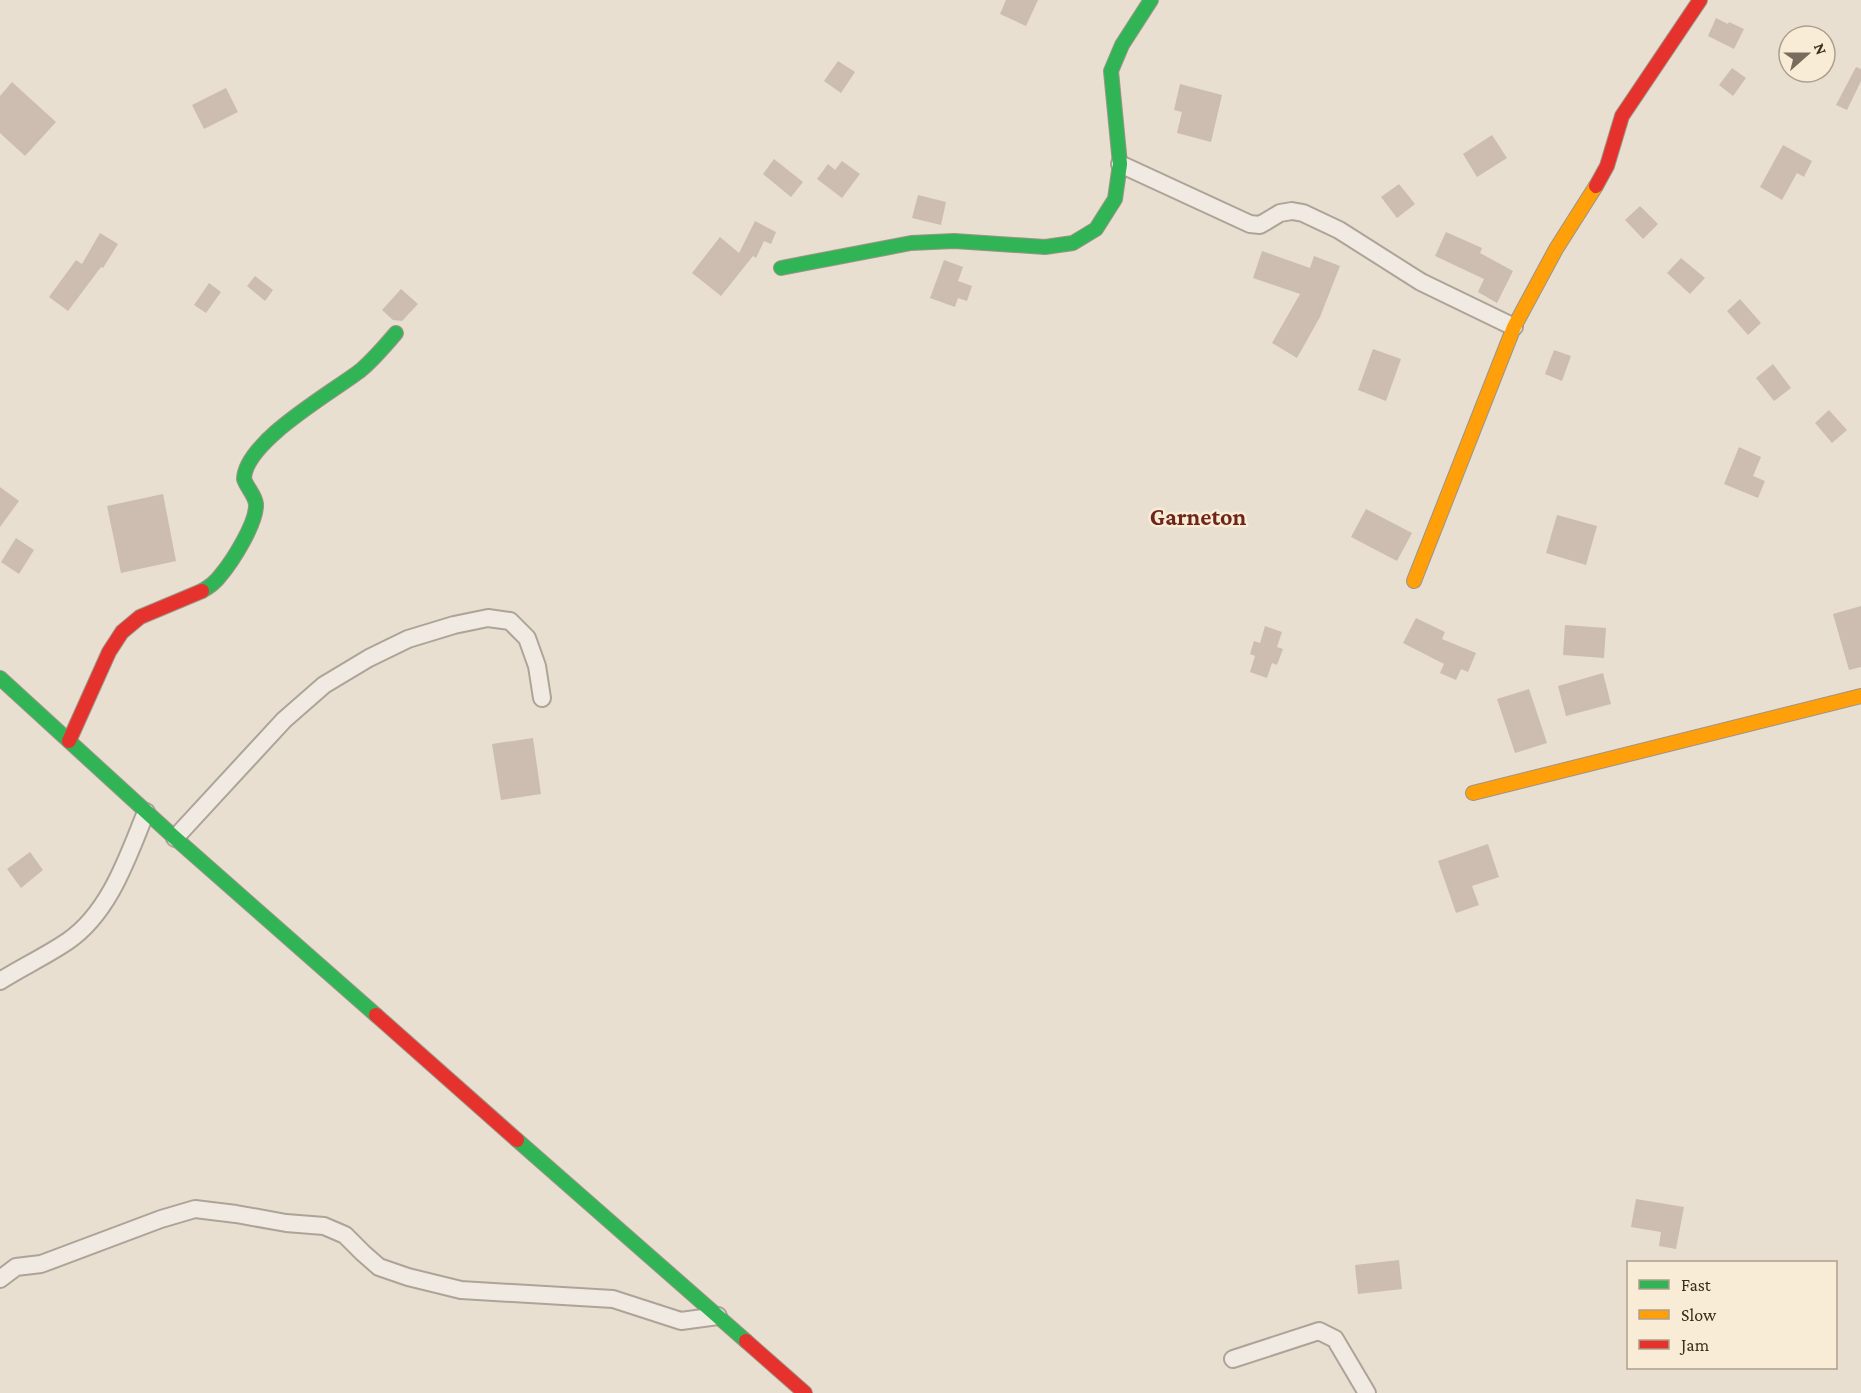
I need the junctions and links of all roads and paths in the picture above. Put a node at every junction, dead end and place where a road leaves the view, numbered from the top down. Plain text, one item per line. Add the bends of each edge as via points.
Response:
1 (1151, 0) edge
2 (1700, 0) edge
3 (1120, 164) junction
4 (781, 268) dead end
5 (1514, 327) junction
6 (396, 333) dead end
7 (1414, 581) dead end
8 (0, 678) edge
9 (1861, 696) edge
10 (542, 698) dead end
11 (69, 741) junction
12 (1473, 793) dead end
13 (146, 812) junction
14 (175, 838) junction
15 (0, 981) edge
16 (0, 1279) edge
17 (718, 1316) junction
18 (1233, 1359) dead end
19 (805, 1393) edge
20 (1366, 1393) edge

1 - 3 street via 1122,45 1112,71
2 - 5 street via 1622,116 1607,166
3 - 4 street via 1115,199 1096,229 1073,243 1045,247 954,241 911,243
3 - 5 street via 1250,224 1260,225 1280,213 1303,213 1340,230 1421,282
5 - 7 street
6 - 11 street via 372,361 284,423 265,443 242,477 254,496 256,513 222,574 200,593 139,617 124,628 112,644
8 - 11 street
9 - 12 street
10 - 14 street via 527,638 510,621 488,618 408,639 324,685 285,720
11 - 13 street
13 - 14 street
13 - 15 street via 107,897 91,920 69,940
14 - 17 street
16 - 17 street via 16,1267 41,1263 195,1209 324,1226 345,1235 380,1267 461,1290 614,1299 681,1321
17 - 19 street
18 - 20 street via 1319,1331 1335,1339

